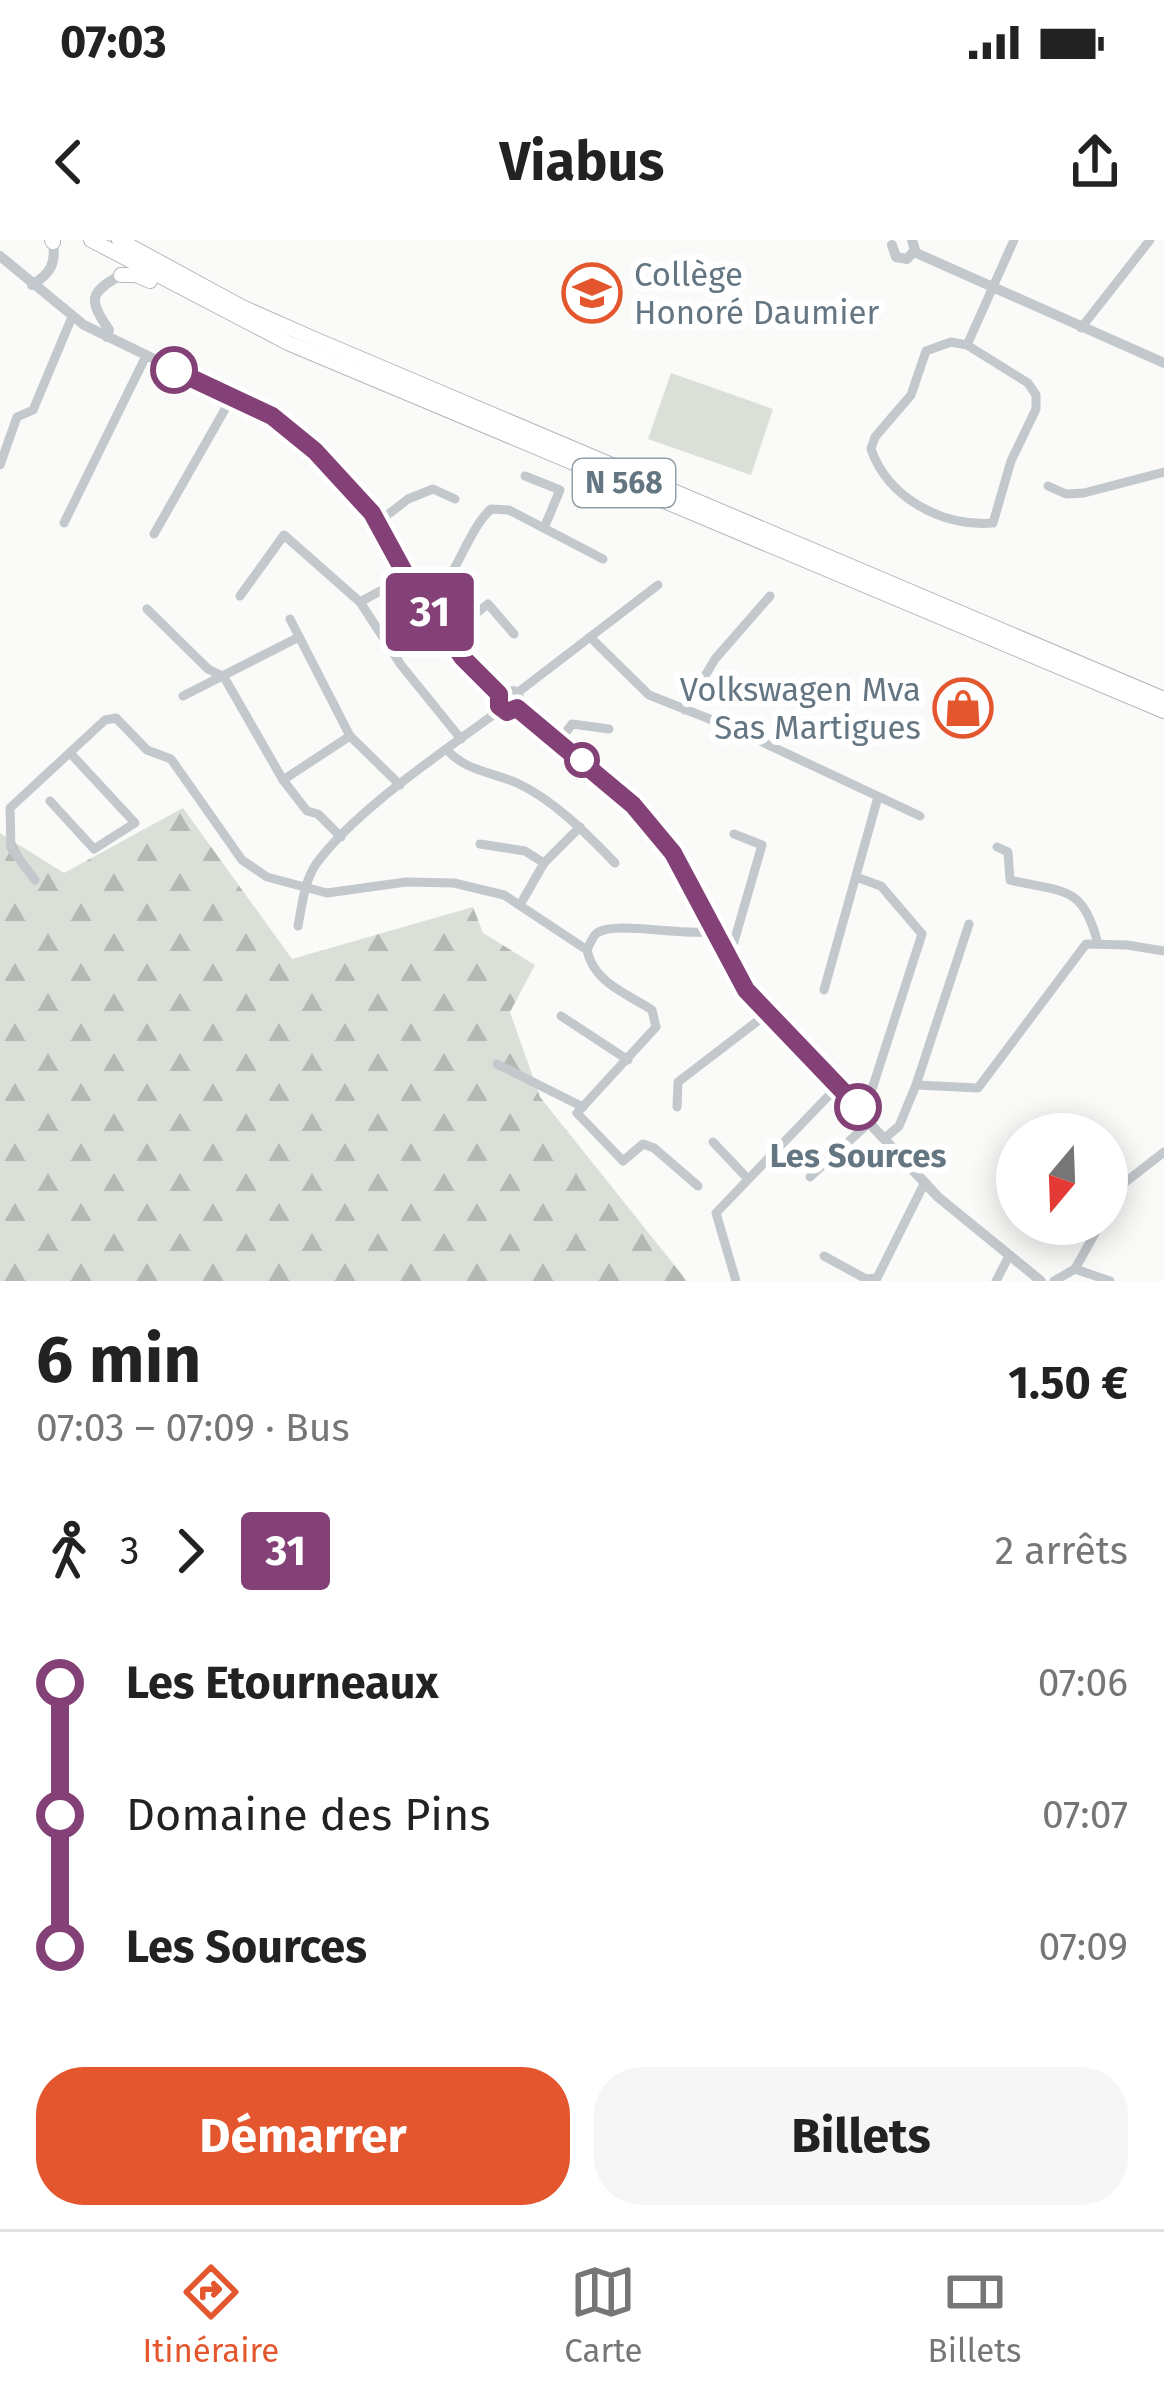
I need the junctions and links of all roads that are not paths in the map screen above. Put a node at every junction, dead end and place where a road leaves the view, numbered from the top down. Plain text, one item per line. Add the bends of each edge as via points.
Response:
1 (91, 240) edge
2 (118, 240) edge
3 (878, 240) edge
4 (1014, 240) edge
5 (1150, 240) edge
6 (53, 241) edge
7 (894, 242) edge
8 (913, 246) edge
9 (0, 256) edge
10 (121, 275) joint
11 (32, 285) junction
12 (991, 289) junction
13 (72, 317) junction
14 (232, 317) junction
15 (1081, 328) junction
16 (107, 337) junction
17 (967, 344) junction
18 (146, 356) junction
19 (1164, 363) edge
20 (232, 397) junction
21 (0, 465) edge
22 (1164, 472) edge
23 (525, 476) dead end
24 (1048, 486) dead end
25 (455, 499) dead end
26 (64, 523) dead end
27 (377, 523) junction
28 (544, 528) junction
29 (154, 534) dead end
30 (603, 559) dead end
31 (406, 577) junction
32 (658, 585) dead end
33 (240, 596) dead end
34 (770, 596) dead end
35 (360, 602) junction
36 (426, 607) junction
37 (147, 609) dead end
38 (290, 620) dead end
39 (514, 634) dead end
40 (447, 636) junction
41 (299, 637) junction
42 (591, 638) junction
43 (224, 676) junction
44 (517, 693) junction
45 (499, 694) junction
46 (183, 696) dead end
47 (1164, 699) edge
48 (517, 708) junction
49 (501, 709) junction
50 (686, 710) junction
51 (1164, 711) edge
52 (609, 729) dead end
53 (350, 736) junction
54 (461, 739) junction
55 (560, 742) junction
56 (447, 750) junction
57 (71, 754) junction
58 (283, 779) junction
59 (400, 785) junction
60 (878, 797) junction
61 (50, 801) dead end
62 (920, 816) dead end
63 (580, 827) junction
64 (734, 834) dead end
65 (341, 837) junction
66 (479, 844) dead end
67 (997, 847) dead end
68 (544, 863) junction
69 (615, 863) dead end
70 (856, 877) junction
71 (34, 880) dead end
72 (306, 886) junction
73 (520, 904) junction
74 (969, 924) dead end
75 (298, 926) dead end
76 (713, 931) junction
77 (1098, 944) junction
78 (587, 950) junction
79 (1164, 951) edge
80 (729, 959) junction
81 (824, 991) dead end
82 (768, 1013) junction
83 (561, 1016) dead end
84 (628, 1060) junction
85 (497, 1064) dead end
86 (916, 1085) junction
87 (838, 1086) junction
88 (676, 1107) dead end
89 (580, 1110) junction
90 (867, 1118) junction
91 (885, 1138) junction
92 (713, 1142) dead end
93 (1164, 1152) edge
94 (810, 1177) dead end
95 (748, 1179) junction
96 (1128, 1180) edge
97 (925, 1182) junction
98 (698, 1186) dead end
99 (1088, 1245) edge
100 (824, 1256) dead end
101 (1009, 1256) junction
102 (1075, 1269) junction
103 (736, 1281) edge
104 (996, 1281) edge
105 (1041, 1281) edge
106 (1054, 1281) edge
107 (1110, 1281) edge

1 - 14 highway, N 568
2 - 47 highway, N 568 via 320,342
3 - 7 street
4 - 12 street
5 - 15 street
6 - 11 street via 55,260
7 - 8 street via 900,259
8 - 12 street
9 - 11 street
10 - 14 highway via 136,274
10 - 16 street via 94,296
11 - 13 street
12 - 15 street
12 - 17 street
13 - 16 street
13 - 21 street
14 - 51 highway, N 568
15 - 19 street
16 - 18 street
17 - 17 street via 1036,395 993,523 914,504 871,449 911,395 926,351
18 - 20 street
18 - 26 street
20 - 27 street via 315,451
20 - 29 street
22 - 24 street via 1084,493
23 - 28 street via 560,490
25 - 27 street via 433,489
27 - 31 street
28 - 30 street
28 - 36 street via 491,509
31 - 35 street
31 - 36 street
32 - 42 street
33 - 35 street via 284,535
34 - 50 street via 716,659
35 - 54 street
36 - 40 street
37 - 43 street
38 - 41 street
39 - 40 street via 488,604
40 - 45 street
41 - 43 street
41 - 53 street
42 - 44 street
42 - 50 street via 649,695
43 - 46 street
43 - 58 street
44 - 45 street
44 - 48 street
45 - 49 street
48 - 49 street
48 - 55 street
49 - 54 street
50 - 60 street
52 - 55 street via 572,724
53 - 58 street
53 - 59 street
54 - 56 street
55 - 76 street via 633,805 673,853
56 - 59 street
56 - 63 street via 475,770 519,783
57 - 61 street via 135,823 94,849
57 - 71 street via 10,808 11,848
57 - 72 street via 105,719 116,718 147,750 171,759 242,860 267,878
58 - 65 street
59 - 65 street
60 - 62 street
60 - 70 street
63 - 68 street
63 - 69 street
64 - 80 street via 762,845
65 - 72 street
66 - 68 street via 526,851
67 - 77 street via 1008,852 1010,880 1076,896
68 - 73 street
70 - 81 street
70 - 90 street via 881,886 922,934
72 - 73 street via 327,893 454,883
72 - 75 street
73 - 78 street
74 - 86 street
76 - 78 street via 613,928 598,932
76 - 80 street
77 - 79 street
77 - 86 street via 1086,944 978,1088
78 - 84 street via 605,982 656,1016 650,1037
80 - 82 street
82 - 87 street
82 - 88 street via 678,1082
83 - 84 street
84 - 89 street
85 - 89 street
86 - 91 street
87 - 90 street
87 - 95 street
89 - 98 street via 623,1161 643,1144
90 - 91 street
90 - 94 street
91 - 97 street
92 - 95 street
93 - 96 street
95 - 103 street via 716,1213
97 - 100 street via 877,1278 866,1280
97 - 101 street
99 - 102 street
101 - 104 street
101 - 105 street
102 - 106 street
102 - 107 street

